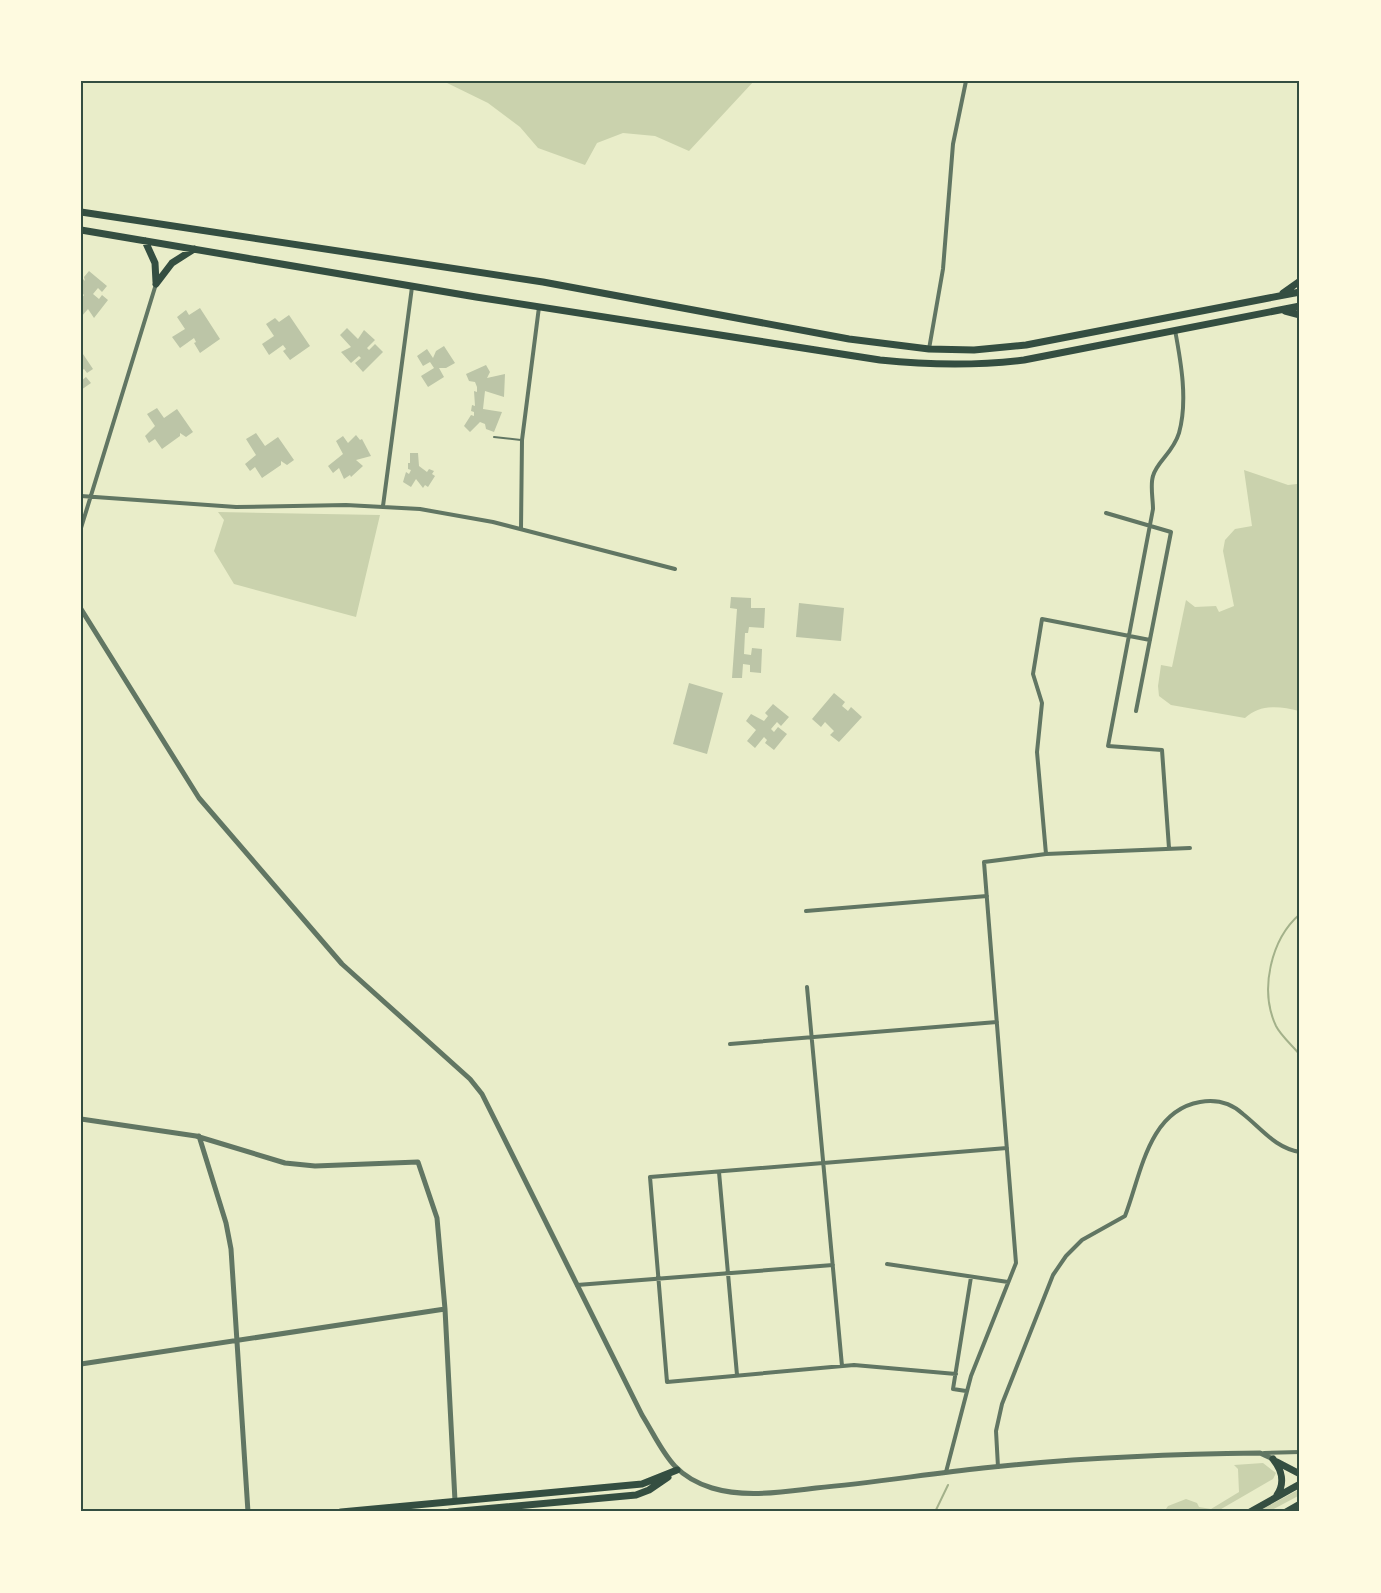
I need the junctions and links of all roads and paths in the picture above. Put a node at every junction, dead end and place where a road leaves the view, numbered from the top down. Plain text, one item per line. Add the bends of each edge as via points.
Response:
1 (966, 81) edge
2 (81, 212) edge
3 (81, 230) edge
4 (145, 241) junction
5 (194, 249) junction
6 (1300, 281) edge
7 (156, 284) junction
8 (412, 286) junction
9 (1300, 292) edge
10 (1277, 296) junction
11 (539, 306) junction
12 (1300, 306) edge
13 (1276, 310) junction
14 (1300, 315) edge
15 (1175, 330) junction
16 (929, 349) junction
17 (494, 437) dead end
18 (522, 440) junction
19 (81, 496) edge
20 (91, 496) junction
21 (383, 506) junction
22 (1106, 513) dead end
23 (1150, 524) junction
24 (81, 528) edge
25 (521, 529) junction
26 (675, 569) dead end
27 (81, 609) edge
28 (1129, 635) junction
29 (1150, 640) junction
30 (1136, 711) dead end
31 (1190, 848) dead end
32 (1169, 849) junction
33 (1046, 854) junction
34 (987, 896) junction
35 (806, 911) dead end
36 (807, 987) dead end
37 (997, 1022) junction
38 (812, 1037) junction
39 (730, 1044) dead end
40 (81, 1119) edge
41 (199, 1136) junction
42 (1007, 1148) junction
43 (1300, 1152) edge
44 (823, 1163) junction
45 (719, 1172) junction
46 (886, 1264) dead end
47 (833, 1265) junction
48 (728, 1273) junction
49 (971, 1277) junction
50 (658, 1279) junction
51 (1008, 1282) junction
52 (578, 1286) junction
53 (445, 1309) junction
54 (237, 1341) junction
55 (81, 1364) edge
56 (842, 1366) junction
57 (956, 1374) junction
58 (737, 1375) junction
59 (966, 1391) junction
60 (1300, 1452) edge
61 (1260, 1453) junction
62 (1273, 1459) junction
63 (998, 1467) junction
64 (677, 1470) junction
65 (946, 1473) junction
66 (1300, 1474) edge
67 (1300, 1484) edge
68 (1275, 1497) junction
69 (455, 1501) junction
70 (1300, 1504) edge
71 (248, 1512) edge
72 (341, 1512) edge
73 (450, 1512) edge
74 (1250, 1512) edge
75 (1286, 1512) edge

1 - 16 street via 953,144 943,269
2 - 16 main road via 543,282 849,339
3 - 4 main road
4 - 5 main road
4 - 7 main road via 155,263
5 - 7 main road via 172,263
5 - 8 main road
6 - 10 main road
7 - 20 street
8 - 11 main road
8 - 21 street
9 - 10 main road
10 - 16 main road via 1026,345
11 - 15 main road via 917,364 1024,360
11 - 18 street
12 - 13 main road
13 - 14 main road
13 - 15 main road
15 - 23 street via 1182,364 1179,433 1170,454 1156,467 1152,478
17 - 18 lane
18 - 25 street
19 - 20 street
20 - 21 street via 236,507
20 - 24 street
21 - 25 street via 445,512
22 - 23 street
23 - 28 street
23 - 29 street via 1171,532
25 - 26 street
27 - 52 street via 200,798 342,963 470,1078 482,1094
28 - 29 street
28 - 32 street via 1108,746 1162,750
28 - 33 street via 1042,619 1033,674 1042,703 1037,752
29 - 30 street
31 - 32 street
32 - 33 street
33 - 34 street via 984,862
34 - 35 street
34 - 37 street
36 - 38 street
37 - 38 street
37 - 42 street
38 - 39 street
38 - 44 street
40 - 41 street
41 - 53 street via 285,1164 418,1162 437,1218
41 - 54 street via 229,1235
42 - 44 street
42 - 51 street via 1017,1263
43 - 63 street via 1280,1145 1243,1113 1219,1101 1193,1104 1168,1118 1148,1148 1125,1216 1082,1240 1066,1256 1051,1281 1002,1404 996,1431
44 - 45 street
44 - 47 street
45 - 48 street
45 - 50 street via 650,1177
46 - 49 street
47 - 48 street
47 - 56 street
48 - 50 street
48 - 58 street
49 - 51 street
49 - 57 street
50 - 52 street
50 - 58 street via 667,1382
51 - 59 street
52 - 64 street via 642,1415
53 - 54 street
53 - 69 street
54 - 55 street
54 - 71 street
56 - 57 street
56 - 58 street
57 - 59 street via 953,1389
59 - 65 street
60 - 61 street
61 - 62 street
61 - 63 street via 1185,1454
62 - 66 main road
62 - 68 main road via 1282,1480
63 - 65 street
64 - 65 street via 712,1488 753,1493
64 - 69 main road via 642,1484
64 - 73 main road via 655,1487 636,1495
67 - 68 main road
68 - 74 main road
69 - 72 main road
70 - 75 main road

